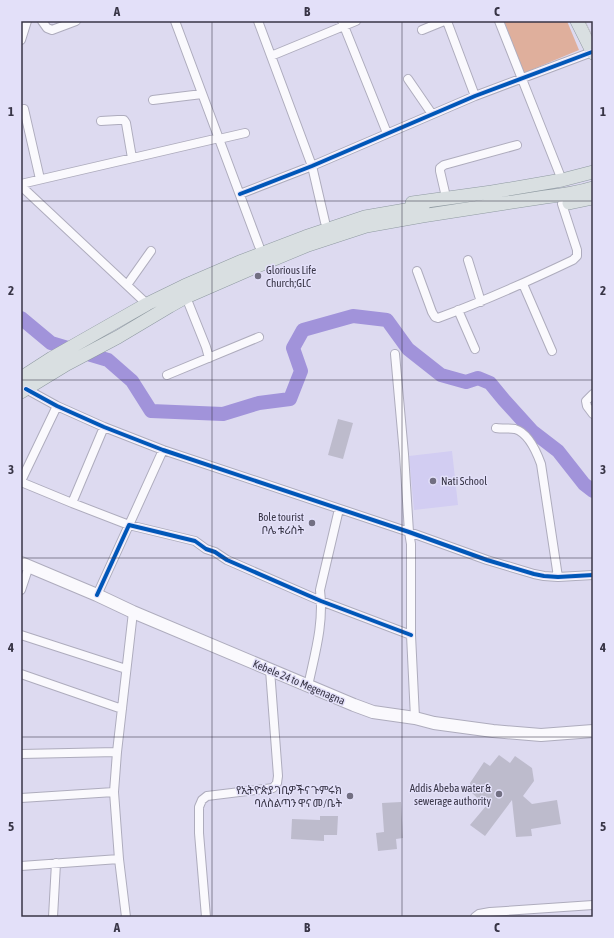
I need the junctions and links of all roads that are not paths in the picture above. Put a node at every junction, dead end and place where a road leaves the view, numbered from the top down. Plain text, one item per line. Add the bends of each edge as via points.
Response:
1 (27, 21) edge
2 (42, 21) edge
3 (76, 21) edge
4 (175, 21) edge
5 (258, 21) edge
6 (356, 21) edge
7 (499, 21) edge
8 (577, 21) edge
9 (343, 24) edge
10 (422, 30) dead end
11 (21, 40) edge
12 (593, 53) edge
13 (271, 56) junction
14 (521, 78) junction
15 (408, 79) dead end
16 (202, 94) junction
17 (476, 96) junction
18 (153, 100) dead end
19 (24, 110) dead end
20 (432, 114) junction
21 (101, 121) dead end
22 (245, 133) dead end
23 (387, 133) junction
24 (219, 139) junction
25 (517, 145) dead end
26 (132, 158) junction
27 (312, 166) junction
28 (593, 172) edge
29 (40, 179) junction
30 (562, 180) junction
31 (593, 180) edge
32 (21, 185) edge
33 (593, 188) edge
34 (240, 194) junction
35 (446, 197) junction
36 (593, 198) edge
37 (562, 204) junction
38 (325, 222) junction
39 (366, 222) junction
40 (259, 246) junction
41 (151, 251) dead end
42 (468, 260) dead end
43 (245, 265) junction
44 (417, 271) dead end
45 (523, 284) junction
46 (127, 285) junction
47 (186, 298) junction
48 (481, 302) junction
49 (147, 304) junction
50 (458, 310) junction
51 (259, 337) dead end
52 (87, 338) junction
53 (475, 349) dead end
54 (94, 350) junction
55 (552, 351) dead end
56 (395, 354) dead end
57 (209, 358) junction
58 (167, 375) dead end
59 (23, 386) edge
60 (593, 394) edge
61 (57, 406) junction
62 (593, 414) edge
63 (104, 427) junction
64 (496, 428) dead end
65 (163, 450) junction
66 (21, 481) edge
67 (72, 503) junction
68 (339, 509) junction
69 (129, 525) junction
70 (409, 532) junction
71 (25, 564) edge
72 (593, 575) edge
73 (558, 577) junction
74 (21, 590) edge
75 (97, 595) junction
76 (321, 601) junction
77 (133, 612) junction
78 (21, 634) edge
79 (411, 635) junction
80 (126, 670) junction
81 (270, 670) junction
82 (21, 674) edge
83 (308, 686) junction
84 (122, 708) junction
85 (415, 718) junction
86 (593, 731) edge
87 (117, 752) junction
88 (21, 754) edge
89 (114, 792) junction
90 (21, 798) edge
91 (118, 859) junction
92 (56, 863) junction
93 (21, 866) edge
94 (593, 906) edge
95 (53, 917) edge
96 (126, 917) edge
97 (206, 917) edge
98 (475, 917) edge

1 - 11 street
2 - 3 street via 52,30
4 - 16 street
5 - 13 street
6 - 9 street
7 - 14 street
8 - 12 main road
9 - 13 street
9 - 23 street
10 - 17 street via 444,21 448,24
12 - 14 street
13 - 27 street
14 - 17 street
14 - 30 street
15 - 20 street
16 - 18 street
16 - 24 street
17 - 20 street
19 - 29 street
20 - 23 street
21 - 26 street via 124,120
22 - 24 street
23 - 27 street
24 - 26 street
24 - 34 street
25 - 35 street via 444,165 440,171
26 - 29 street
27 - 34 street
27 - 38 street
28 - 30 main road
29 - 32 street
30 - 35 main road
31 - 39 main road via 573,186 385,213
32 - 46 street
33 - 39 main road via 565,195
34 - 40 street
35 - 38 main road via 369,209
36 - 37 main road
37 - 43 main road via 366,234 271,268
37 - 45 street via 577,256
38 - 40 main road
39 - 43 main road via 308,245
40 - 43 main road via 249,254
41 - 46 street
42 - 48 street
43 - 47 main road
43 - 49 main road via 184,286
44 - 50 street via 435,318
45 - 48 street
45 - 55 street
46 - 49 street
47 - 54 main road
47 - 57 street
48 - 50 street
49 - 52 main road
50 - 53 street
51 - 57 street
52 - 54 main road
52 - 59 main road via 52,358
54 - 59 main road
56 - 70 street
57 - 58 street
59 - 61 street
60 - 62 street via 586,401
61 - 63 street
61 - 66 street
63 - 65 street
63 - 67 street
64 - 73 street via 516,429 522,432 530,441 542,464
65 - 68 street
65 - 69 street
66 - 67 street
67 - 69 street
68 - 70 street
68 - 76 street via 320,590
69 - 75 street
69 - 76 street via 195,541 227,560
70 - 73 street via 494,562 534,574
70 - 79 street
71 - 74 street
71 - 75 main road, Kebele 24 to Megenagna
72 - 73 street
75 - 77 main road, Kebele 24 to Megenagna
76 - 79 street
76 - 83 street via 322,617
77 - 80 street
77 - 81 main road, Kebele 24 to Megenagna
78 - 80 street
79 - 85 street
80 - 84 street
81 - 83 main road, Kebele 24 to Megenagna
81 - 97 street via 277,783 272,788 207,796 202,800 199,807 199,833
82 - 84 street
83 - 85 main road, Kebele 24 to Megenagna via 373,712
84 - 87 street
85 - 86 main road, Kebele 24 to Megenagna via 493,731 541,735
87 - 88 street
87 - 89 street
89 - 90 street
89 - 91 street
91 - 92 street
91 - 96 street
92 - 93 street
92 - 95 street
94 - 98 street via 490,912

